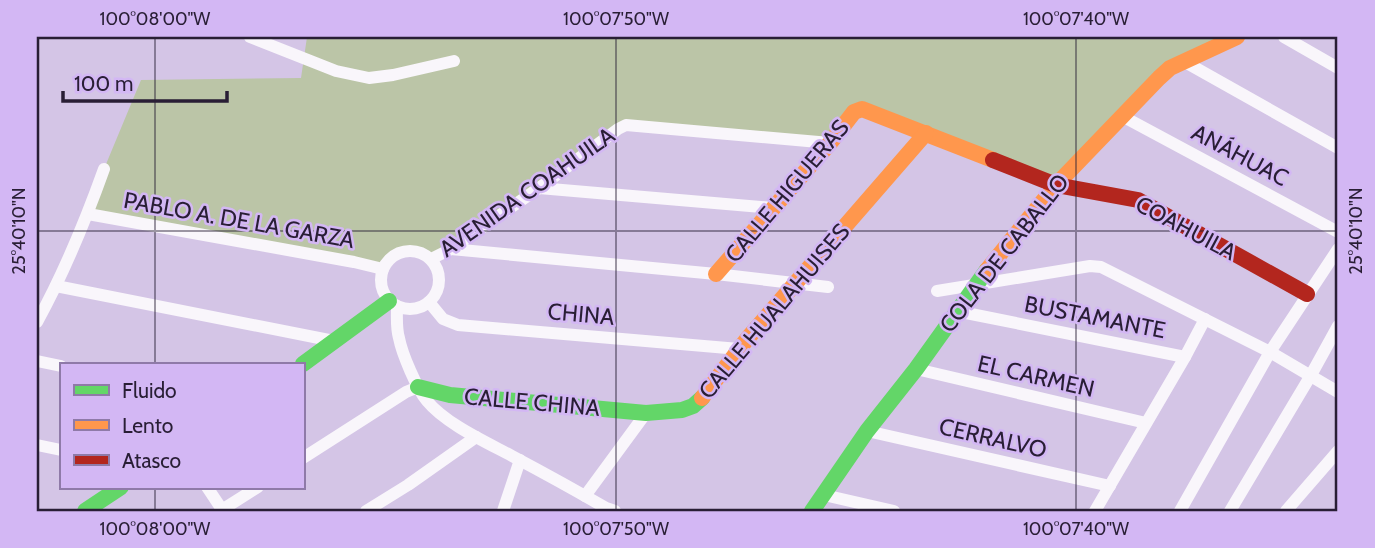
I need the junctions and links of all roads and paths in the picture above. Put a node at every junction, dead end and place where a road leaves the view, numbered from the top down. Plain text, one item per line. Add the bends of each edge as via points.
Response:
1 (250, 37) edge
2 (1237, 37) edge
3 (1283, 37) edge
4 (454, 61) dead end
5 (1185, 62) junction
6 (1338, 68) edge
7 (859, 109) joint
8 (1122, 116) junction
9 (926, 134) junction
10 (830, 143) junction
11 (1338, 148) edge
12 (104, 169) dead end
13 (1056, 185) junction
14 (539, 188) junction
15 (774, 208) junction
16 (88, 214) junction
17 (1338, 232) edge
18 (452, 249) junction
19 (1338, 249) edge
20 (431, 259) junction
21 (383, 269) junction
22 (716, 274) junction
23 (795, 282) junction
24 (56, 286) junction
25 (974, 286) junction
26 (828, 287) dead end
27 (937, 291) dead end
28 (1307, 294) junction
29 (429, 302) junction
30 (393, 304) junction
31 (956, 311) junction
32 (1205, 319) junction
33 (37, 322) edge
34 (1338, 326) edge
35 (334, 341) junction
36 (739, 349) junction
37 (1270, 352) junction
38 (1185, 357) junction
39 (37, 361) edge
40 (304, 363) edge
41 (60, 366) edge
42 (916, 369) junction
43 (1311, 375) junction
44 (418, 387) junction
45 (1338, 392) edge
46 (646, 413) junction
47 (1146, 423) junction
48 (867, 431) junction
49 (476, 437) junction
50 (37, 445) edge
51 (60, 450) edge
52 (1338, 451) edge
53 (304, 457) edge
54 (520, 460) junction
55 (1110, 486) junction
56 (118, 489) edge
57 (208, 489) edge
58 (255, 489) edge
59 (824, 495) junction
60 (585, 496) junction
61 (85, 511) edge
62 (222, 511) edge
63 (366, 511) edge
64 (503, 511) edge
65 (615, 511) edge
66 (812, 511) edge
67 (894, 511) edge
68 (1095, 511) edge
69 (1180, 511) edge
70 (1230, 511) edge
71 (1286, 511) edge

1 - 4 street via 336,71 369,78
2 - 5 street, COLA DE CABALLO
3 - 6 street
5 - 8 street, COLA DE CABALLO via 1158,78
5 - 11 street
7 - 9 street, COAHUILA
7 - 10 street, CALLE HIGUERAS
8 - 13 street, COLA DE CABALLO
8 - 17 street, ANÁHUAC
9 - 13 street, COAHUILA
9 - 23 street, CALLE HUALAHUISES
10 - 14 street, AVENIDA COAHUILA via 629,124
10 - 15 street, CALLE HIGUERAS
12 - 16 street
13 - 25 street, COLA DE CABALLO
13 - 28 street, COAHUILA via 1138,200
14 - 15 street
14 - 18 street, AVENIDA COAHUILA
15 - 22 street, CALLE HIGUERAS
16 - 21 street, PABLO A. DE LA GARZA
16 - 24 street
18 - 20 street, AVENIDA COAHUILA
18 - 22 street
19 - 28 street
20 - 21 street via 417,251 401,252
20 - 29 street via 439,284
21 - 30 street via 383,293
22 - 23 street
23 - 26 street
23 - 36 street, CALLE HUALAHUISES
24 - 33 street
24 - 35 street
25 - 27 street
25 - 31 street, COLA DE CABALLO
25 - 32 street via 1101,267
28 - 37 street
29 - 30 street via 415,309
29 - 36 street, CHINA via 443,319 458,325
30 - 35 street
30 - 44 street via 399,341
31 - 38 street, BUSTAMANTE
31 - 42 street, COLA DE CABALLO
32 - 37 street
32 - 38 street
34 - 43 street
35 - 40 street
36 - 46 street, CALLE HUALAHUISES via 695,405 670,413
37 - 43 street
37 - 69 street
38 - 47 street
39 - 41 street
42 - 47 street, EL CARMEN
42 - 48 street, COLA DE CABALLO
43 - 45 street
43 - 70 street
44 - 46 street, CALLE CHINA via 450,395
44 - 49 street via 440,414
44 - 53 street
46 - 60 street
47 - 55 street
48 - 55 street, CERRALVO
48 - 59 street, COLA DE CABALLO
49 - 54 street
49 - 63 street
50 - 51 street
52 - 71 street
54 - 60 street
54 - 64 street
55 - 68 street
56 - 61 street
57 - 62 street
58 - 62 street
59 - 66 street, COLA DE CABALLO
59 - 67 street
60 - 65 street

